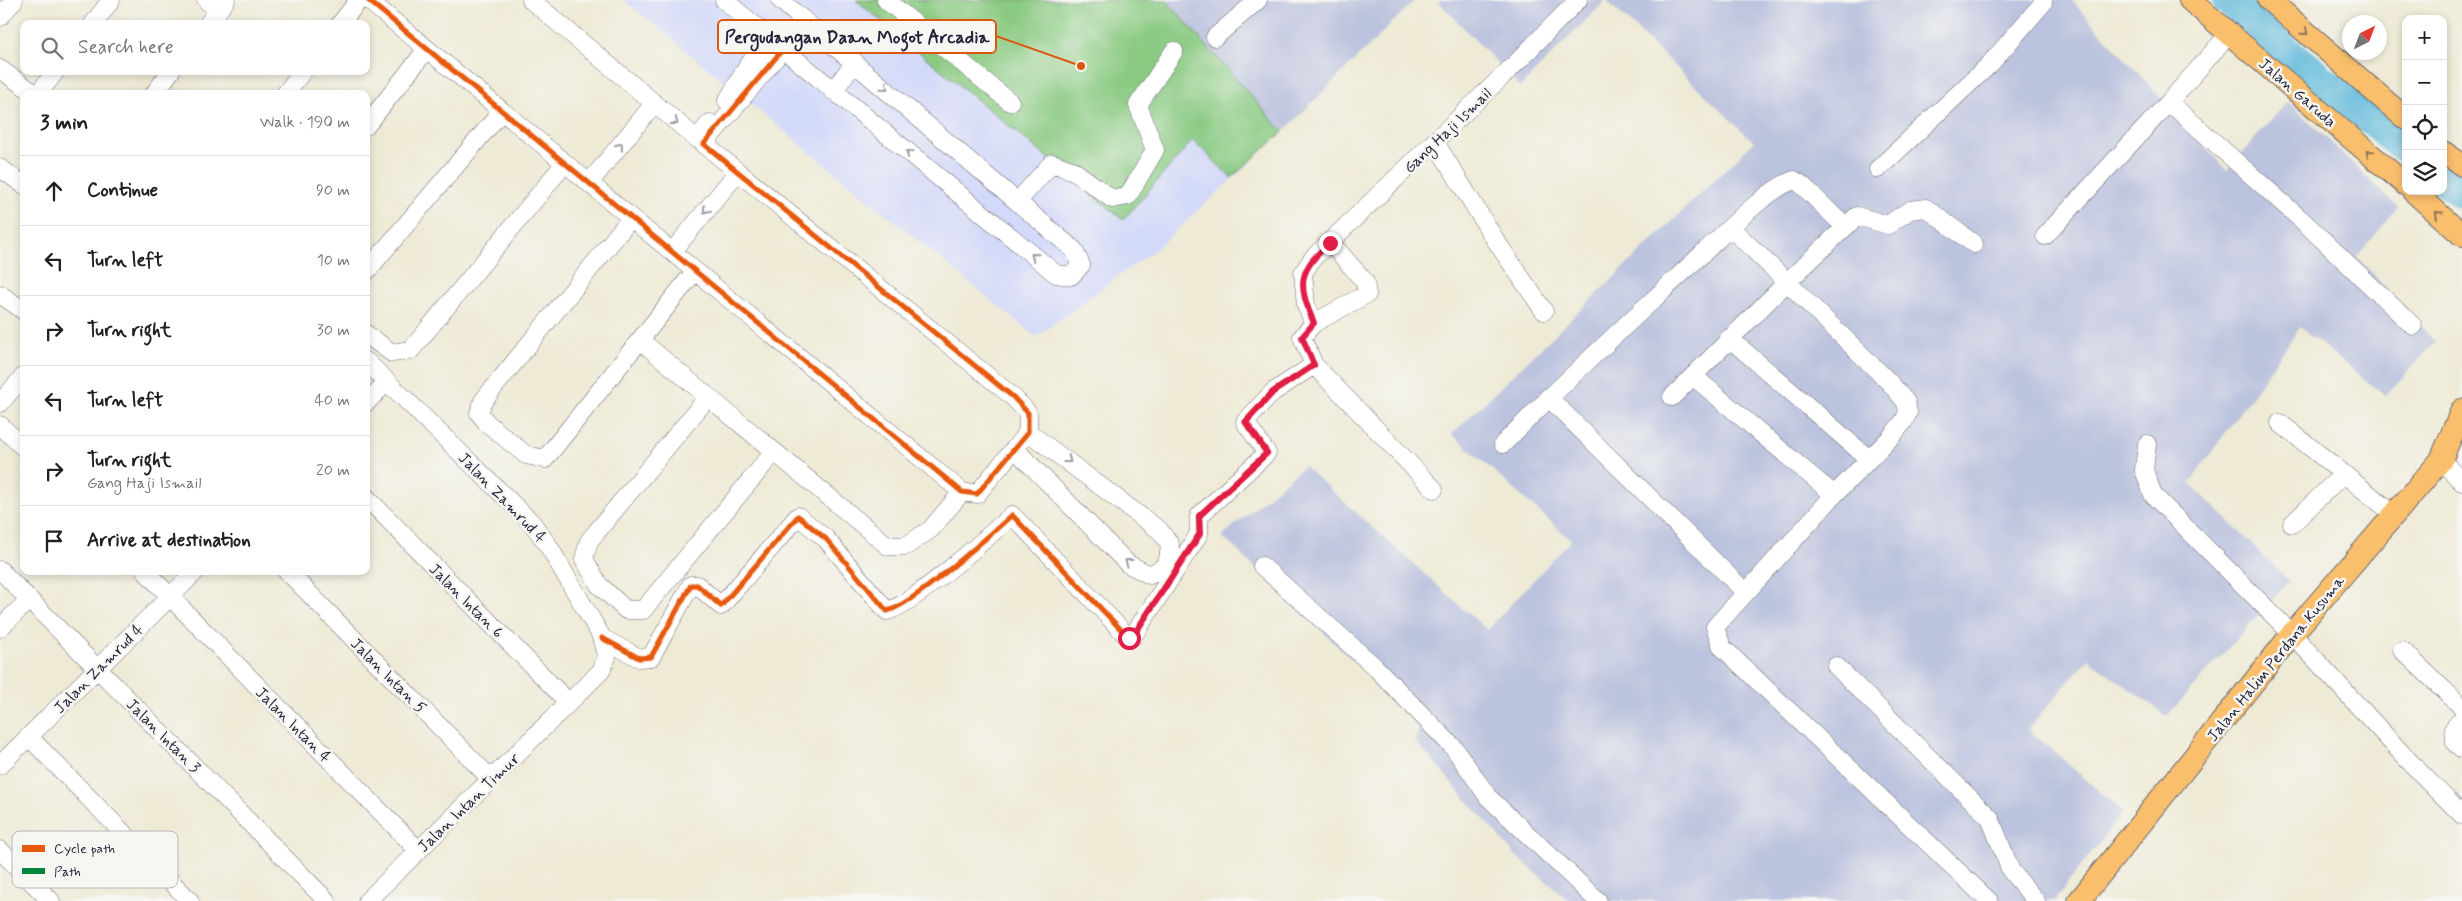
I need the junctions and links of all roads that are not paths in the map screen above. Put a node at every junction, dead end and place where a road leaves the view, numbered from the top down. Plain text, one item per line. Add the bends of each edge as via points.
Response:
1 (14, 0) edge
2 (111, 0) edge
3 (359, 0) edge
4 (368, 0) edge
5 (531, 0) edge
6 (724, 0) edge
7 (780, 0) edge
8 (886, 0) edge
9 (1258, 0) edge
10 (1578, 0) edge
11 (2043, 0) edge
12 (2190, 0) edge
13 (2268, 0) edge
14 (217, 3) edge
15 (0, 17) edge
16 (96, 20) edge
17 (210, 20) edge
18 (343, 20) edge
19 (2230, 33) junction
20 (1215, 38) dead end
21 (777, 44) junction
22 (427, 49) junction
23 (1174, 51) dead end
24 (855, 62) junction
25 (0, 69) edge
26 (53, 75) edge
27 (168, 75) edge
28 (300, 75) edge
29 (30, 90) edge
30 (39, 90) edge
31 (157, 90) edge
32 (288, 90) edge
33 (833, 91) junction
34 (1010, 102) dead end
35 (2169, 102) junction
36 (653, 105) junction
37 (502, 111) junction
38 (725, 111) junction
39 (2402, 116) edge
40 (370, 121) edge
41 (1435, 142) junction
42 (2447, 155) edge
43 (564, 163) junction
44 (2462, 165) edge
45 (0, 168) edge
46 (1878, 169) dead end
47 (737, 172) junction
48 (20, 182) edge
49 (2402, 182) edge
50 (589, 183) junction
51 (2417, 195) edge
52 (1018, 201) junction
53 (631, 218) junction
54 (1845, 227) junction
55 (1731, 228) junction
56 (2462, 235) edge
57 (2045, 236) dead end
58 (1330, 243) junction
59 (1974, 244) dead end
60 (672, 252) junction
61 (370, 267) edge
62 (695, 271) junction
63 (1787, 282) junction
64 (0, 294) edge
65 (20, 308) edge
66 (1544, 311) dead end
67 (1314, 323) junction
68 (2413, 326) dead end
69 (370, 337) edge
70 (1729, 338) junction
71 (641, 341) junction
72 (370, 365) edge
73 (1314, 365) junction
74 (1693, 376) junction
75 (20, 380) edge
76 (388, 382) junction
77 (708, 397) junction
78 (1548, 397) junction
79 (1672, 397) dead end
80 (370, 399) edge
81 (0, 403) edge
82 (2462, 410) edge
83 (2280, 423) dead end
84 (0, 425) edge
85 (1028, 432) junction
86 (20, 444) edge
87 (1503, 444) dead end
88 (2147, 444) dead end
89 (1016, 450) junction
90 (774, 452) junction
91 (1869, 459) junction
92 (2442, 460) junction
93 (2343, 474) junction
94 (2462, 482) edge
95 (1434, 489) dead end
96 (962, 492) junction
97 (1834, 495) junction
98 (370, 501) edge
99 (2395, 515) junction
100 (2292, 524) dead end
101 (1262, 566) dead end
102 (0, 570) edge
103 (149, 575) edge
104 (192, 575) edge
105 (291, 575) edge
106 (1745, 592) junction
107 (170, 597) junction
108 (29, 600) junction
109 (0, 628) edge
110 (2292, 634) junction
111 (602, 638) junction
112 (2402, 650) dead end
113 (1836, 666) dead end
114 (98, 668) junction
115 (568, 703) junction
116 (2462, 707) edge
117 (2462, 719) edge
118 (29, 737) junction
119 (2462, 749) edge
120 (0, 765) edge
121 (491, 779) junction
122 (2462, 815) edge
123 (121, 831) edge
124 (0, 850) edge
125 (418, 850) junction
126 (12, 864) edge
127 (33, 888) edge
128 (177, 888) edge
129 (42, 898) edge
130 (190, 901) edge
131 (328, 901) edge
132 (367, 901) edge
133 (1598, 901) edge
134 (1989, 901) edge
135 (2036, 901) edge
136 (2079, 901) edge

1 - 15 street
2 - 16 street
3 - 18 street
4 - 22 street
5 - 36 street
6 - 21 street
7 - 24 street
8 - 34 street
9 - 20 street
10 - 41 street, Gang Haji Ismail
11 - 46 street via 1990,64
12 - 19 main road, Jalan Garuda
13 -> 39 main road
14 - 17 street
19 - 35 street
49 -> 19 main road, Jalan Garuda
21 - 33 street
21 - 38 street
22 - 37 street
22 - 40 street
23 - 52 street via 1138,105 1155,150 1128,196 1112,198 1074,171 1052,163
24 - 33 street
24 -> 52 street
25 - 29 street
26 - 30 street
27 - 31 street
28 - 32 street
52 -> 33 street via 1074,250 1081,265 1071,276 1056,274
35 - 57 street
35 - 68 street via 2305,223
36 -> 38 street via 696,139
50 -> 36 street
37 - 43 street
37 - 61 street
38 - 47 street via 704,144
41 - 58 street, Gang Haji Ismail
41 - 66 street
42 - 44 main road
43 - 50 street
43 - 69 street via 411,350 392,353
45 - 48 street
47 -> 60 street
47 - 85 street via 1013,397 1028,413
50 - 53 street
56 -> 51 main road
53 - 60 street
53 - 71 street via 483,400 479,413 526,455 545,459
54 - 55 street via 1794,180 1782,184
54 - 59 street via 1857,216 1888,225 1910,210 1926,208
54 - 63 street
55 - 63 street
55 - 78 street
58 - 67 street, Gang Haji Ismail via 1313,258 1303,274 1306,305
58 - 67 street via 1365,282 1367,294
60 - 62 street
62 - 71 street
62 - 96 street
63 - 70 street
63 - 91 street via 1906,402 1908,412 1904,421
64 - 65 street
67 - 73 street via 1302,337
70 - 74 street
70 - 91 street
71 - 77 street
72 - 76 street, Jalan Zamrud 4
73 - 95 street
73 - 111 street via 1273,392 1246,422 1267,453 1199,516 1200,534 1129,638 1012,515 928,585 895,609 887,610 826,539 798,516 721,606 698,585 691,585 651,657 639,658
74 - 79 street
74 - 97 street
75 - 81 street
76 - 80 street
76 - 111 street, Jalan Zamrud 4 via 532,523
77 - 90 street
77 - 90 street via 589,541 584,559 599,585 626,610 643,610
78 - 87 street
78 - 106 street
82 - 92 main road, Jalan Halim Perdana Kusuma
83 - 93 street
84 - 86 street
85 - 89 street
85 -> 89 street via 1159,530 1170,544 1169,562 1150,575 1128,564
88 - 110 street via 2144,470 2154,495
89 - 96 street via 978,494
90 - 96 street via 888,546 906,546 931,529
91 - 97 street
92 - 94 street
92 - 99 main road, Jalan Halim Perdana Kusuma
93 - 99 street
93 - 100 street
97 - 106 street
98 - 115 street, Jalan Intan 6
99 - 110 main road, Jalan Halim Perdana Kusuma
101 - 133 street via 1375,667 1454,748 1488,798
102 - 108 street, Jalan Intan 3
103 - 107 street, Jalan Intan 4
104 - 107 street, Jalan Zamrud 4
105 - 121 street, Jalan Intan 5
106 - 134 street via 1715,626 1722,646
107 - 114 street, Jalan Zamrud 4
107 - 125 street, Jalan Intan 4
108 - 109 street
108 - 114 street, Jalan Intan 3
110 - 122 street
110 - 136 main road, Jalan Halim Perdana Kusuma
111 - 115 street, Jalan Zamrud 4 via 607,657 601,671
112 - 116 street
113 - 135 street via 1990,818 2011,871
114 - 118 street, Jalan Zamrud 4
114 - 131 street, Jalan Intan 3
115 - 121 street, Jalan Intan Timur
117 - 119 street via 2454,728 2455,743
118 - 120 street, Jalan Zamrud 4
118 - 123 street
121 - 125 street, Jalan Intan Timur
124 - 126 street
125 - 132 street, Jalan Intan Timur
127 - 129 street
128 - 130 street

